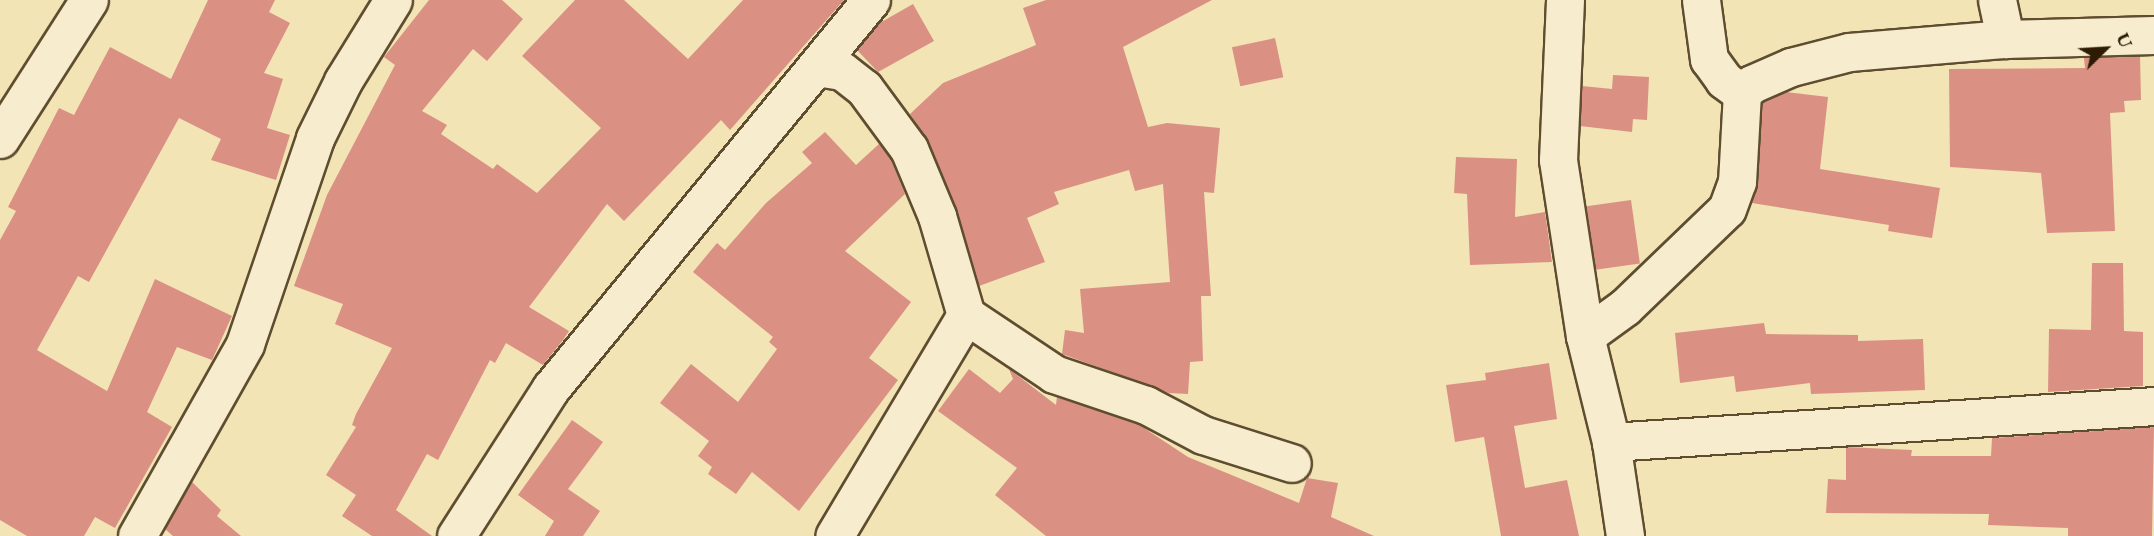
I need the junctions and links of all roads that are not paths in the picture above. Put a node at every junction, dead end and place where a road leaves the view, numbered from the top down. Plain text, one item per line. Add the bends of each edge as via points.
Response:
1 (89, 0) edge
2 (393, 0) edge
3 (871, 0) edge
4 (1566, 0) edge
5 (1701, 0) edge
6 (1997, 0) edge
7 (2154, 35) edge
8 (2005, 39) junction
9 (816, 67) junction
10 (1742, 93) junction
11 (0, 139) edge
12 (966, 315) junction
13 (1585, 336) junction
14 (2154, 406) edge
15 (1611, 442) junction
16 (1293, 463) dead end
17 (137, 536) edge
18 (456, 536) edge
19 (834, 536) edge
20 (1625, 536) edge

1 - 11 street
2 - 17 street via 315,138 245,344
3 - 9 street
4 - 13 street via 1558,160
5 - 10 street via 1709,59 1724,80
6 - 8 street
7 - 8 street
8 - 10 street via 1849,52 1767,76
9 - 12 street via 842,71 889,117 937,216
9 - 18 street via 551,388
10 - 13 street via 1737,182 1727,209 1625,307
12 - 16 street via 1054,374 1146,405 1203,435
12 - 19 street
13 - 15 street
14 - 15 street
15 - 20 street

